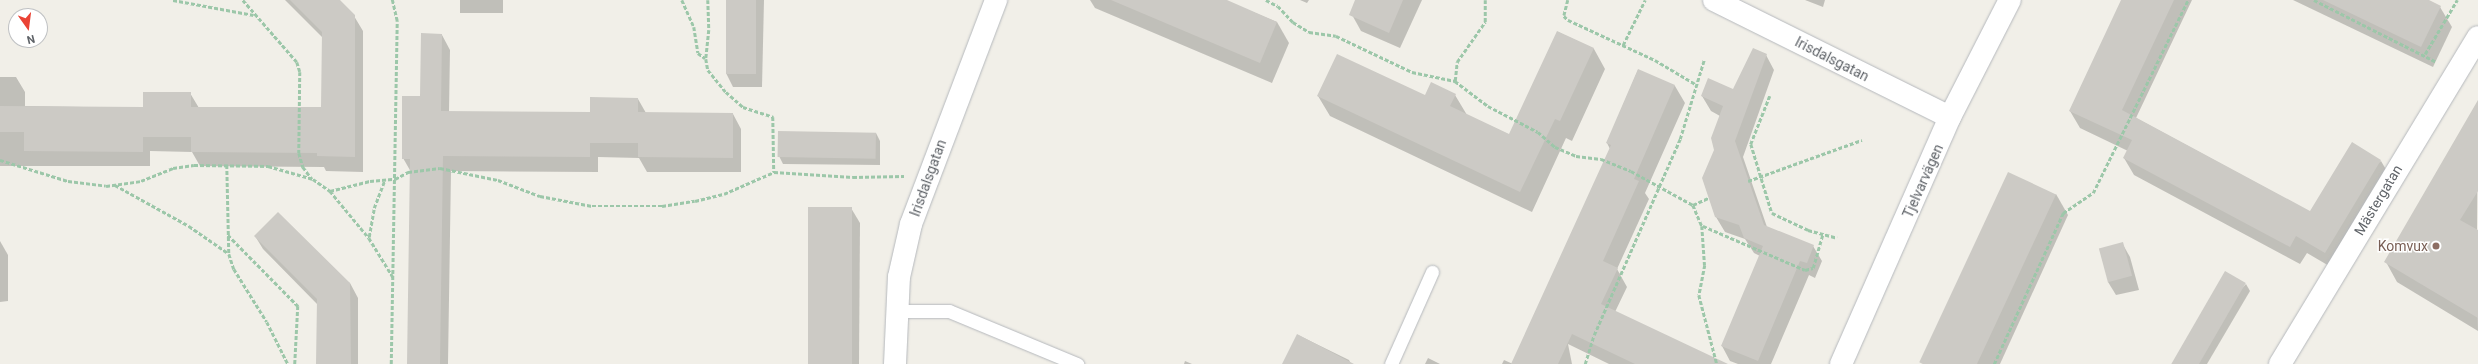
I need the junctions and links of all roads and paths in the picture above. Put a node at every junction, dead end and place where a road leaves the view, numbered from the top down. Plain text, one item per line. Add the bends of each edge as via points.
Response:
1 (173, 0) edge
2 (243, 0) edge
3 (392, 0) edge
4 (682, 0) edge
5 (708, 0) edge
6 (996, 0) edge
7 (1266, 0) edge
8 (1485, 0) edge
9 (1568, 0) edge
10 (1645, 0) edge
11 (1714, 0) edge
12 (2010, 0) edge
13 (2188, 0) edge
14 (2314, 0) edge
15 (2457, 0) edge
16 (255, 15) junction
17 (2478, 36) edge
18 (1623, 45) junction
19 (2425, 54) junction
20 (706, 59) junction
21 (1704, 60) dead end
22 (2456, 74) junction
23 (1455, 81) junction
24 (1697, 86) junction
25 (1770, 96) dead end
26 (1950, 117) junction
27 (1862, 140) dead end
28 (0, 160) edge
29 (227, 165) junction
30 (774, 172) junction
31 (929, 175) junction
32 (1761, 176) junction
33 (313, 179) junction
34 (395, 179) junction
35 (385, 180) junction
36 (1748, 181) dead end
37 (115, 185) junction
38 (1659, 186) junction
39 (330, 191) junction
40 (1708, 198) dead end
41 (1693, 205) junction
42 (1702, 226) junction
43 (1823, 234) junction
44 (228, 235) junction
45 (369, 238) junction
46 (1837, 238) dead end
47 (229, 254) junction
48 (1432, 272) dead end
49 (393, 277) junction
50 (896, 310) junction
51 (288, 364) edge
52 (295, 364) edge
53 (391, 364) edge
54 (895, 364) edge
55 (1077, 364) edge
56 (1391, 364) edge
57 (1585, 364) edge
58 (1717, 364) edge
59 (1841, 364) edge
60 (1994, 364) edge
61 (2280, 364) edge

1 - 16 path
2 - 16 path
3 - 34 path via 397,21
4 - 20 path via 694,26 698,53
5 - 20 path via 709,30
6 - 31 street, Irisdalsgatan
7 - 23 path via 1278,6 1293,22 1309,32 1336,36 1412,72
8 - 23 path via 1485,22 1457,62
9 - 18 path via 1564,16 1568,20
10 - 18 path
11 - 26 street, Irisdalsgatan
12 - 26 street, Tjelvarvägen
13 - 60 path via 2093,193 2063,213
14 - 19 path
15 - 19 path
16 - 33 path via 297,62 300,72 299,153 303,167
17 - 22 street, Mästergatan
18 - 24 path
19 - 22 path
20 - 30 path via 708,70 726,92 743,106 773,117
21 - 24 path
22 - 61 street, Mästergatan
23 - 38 path via 1488,106 1538,132 1555,147 1576,156 1600,159
24 - 38 path via 1680,139
25 - 32 path via 1751,144
26 - 59 street, Tjelvarvägen
27 - 32 path
28 - 37 path via 68,181
29 - 33 path via 268,166
29 - 37 path via 173,168 141,180
29 - 44 path
30 - 31 path via 853,177
30 - 34 path via 724,194 662,206 592,206 566,202 540,196 498,180 440,168 408,172
31 - 50 street, Irisdalsgatan via 911,224 899,277
32 - 36 path
32 - 43 path via 1772,213
33 - 39 path
34 - 35 path
34 - 49 path
35 - 39 path
35 - 45 path via 374,208
37 - 47 path via 189,226
38 - 41 path
38 - 57 path via 1594,335
39 - 45 path
40 - 41 path
41 - 42 path
42 - 43 path via 1805,270 1813,268
42 - 58 path via 1705,265 1699,296
43 - 46 path
44 - 47 path
44 - 52 path via 298,306
45 - 49 path
47 - 51 path via 234,269 267,322
48 - 56 lane
49 - 53 path
50 - 54 street, Irisdalsgatan
50 - 55 lane via 949,311

